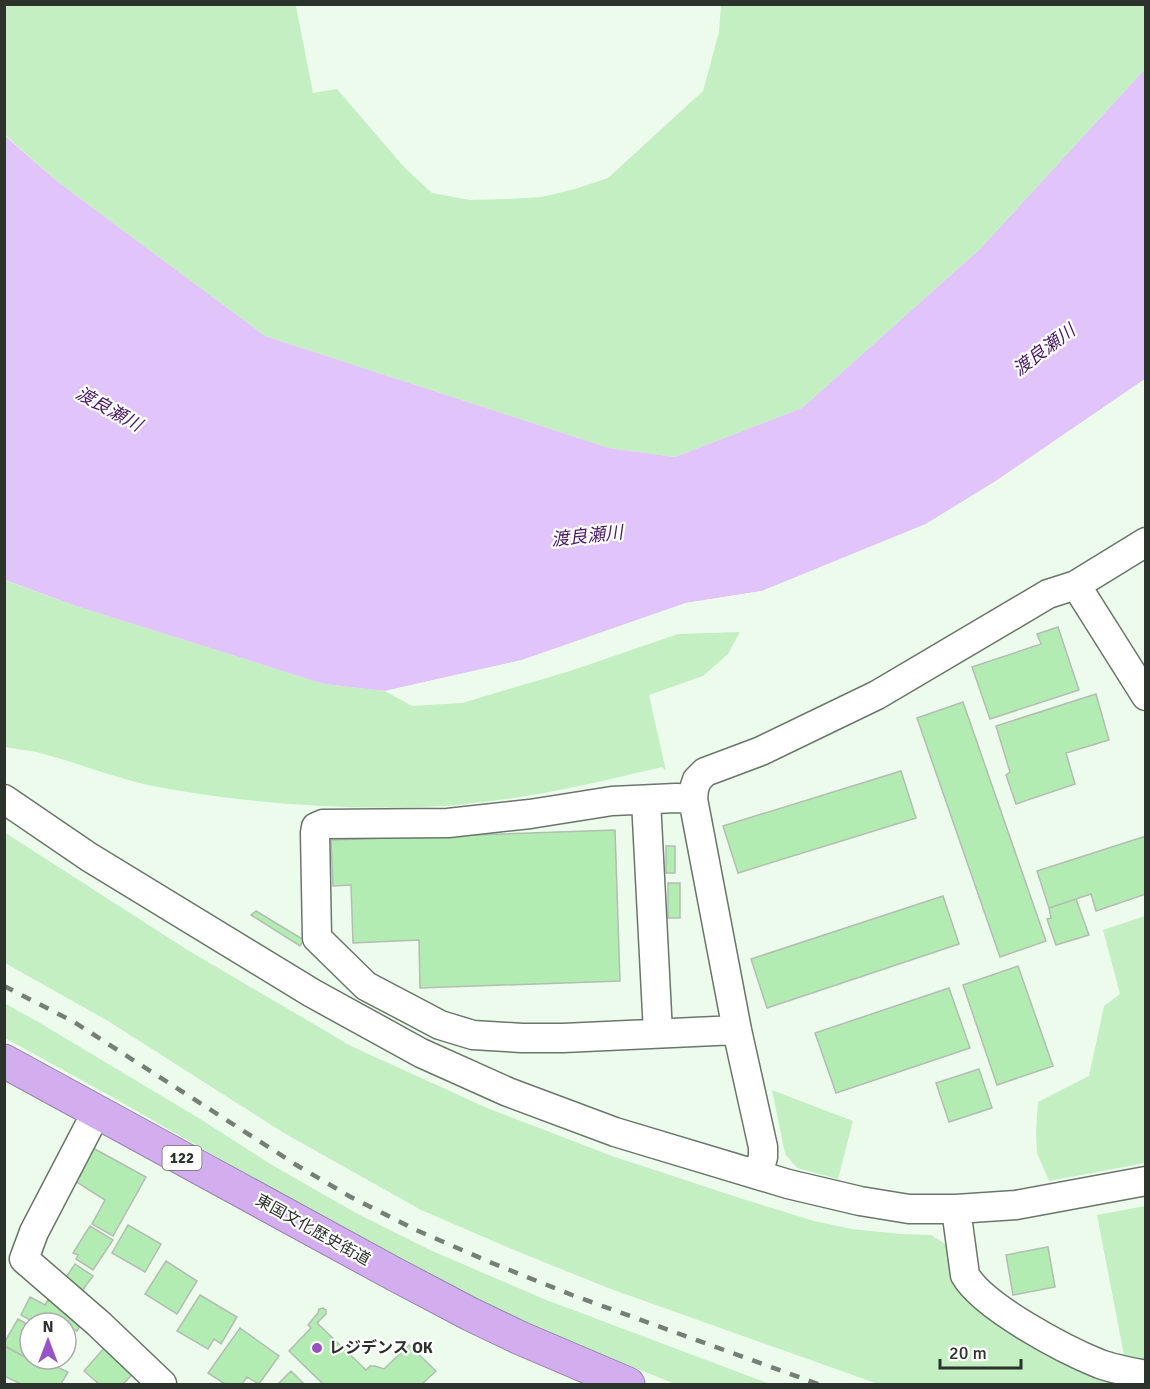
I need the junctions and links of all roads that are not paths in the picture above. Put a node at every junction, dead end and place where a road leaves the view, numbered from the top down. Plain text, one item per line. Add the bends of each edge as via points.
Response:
1 (1146, 542) edge
2 (1076, 585) junction
3 (1146, 696) edge
4 (4, 799) edge
5 (693, 799) junction
6 (646, 800) junction
7 (737, 1030) junction
8 (658, 1033) junction
9 (4, 1061) edge
10 (97, 1111) junction
11 (758, 1174) junction
12 (1146, 1181) edge
13 (957, 1209) junction
14 (1146, 1375) edge
15 (162, 1384) edge
16 (628, 1384) edge

1 - 2 street
2 - 3 street
2 - 5 street via 1048,594 877,695 761,751 705,772 697,780
4 - 11 street via 89,857 302,987 421,1053 508,1092 615,1132
5 - 6 street
5 - 7 street
6 - 8 street
6 - 8 street via 448,823 323,824 316,827 315,833 317,938 366,986 440,1025 473,1035 522,1038
7 - 8 street
7 - 11 street via 763,1147
9 - 10 highway, 東国文化歴史街道 / 122
10 - 15 street via 24,1259
10 - 16 highway, 東国文化歴史街道 / 122 via 470,1314
11 - 13 street via 860,1201 909,1209
12 - 13 street via 1016,1204
13 - 14 street via 965,1275 980,1293 1047,1340 1101,1364

